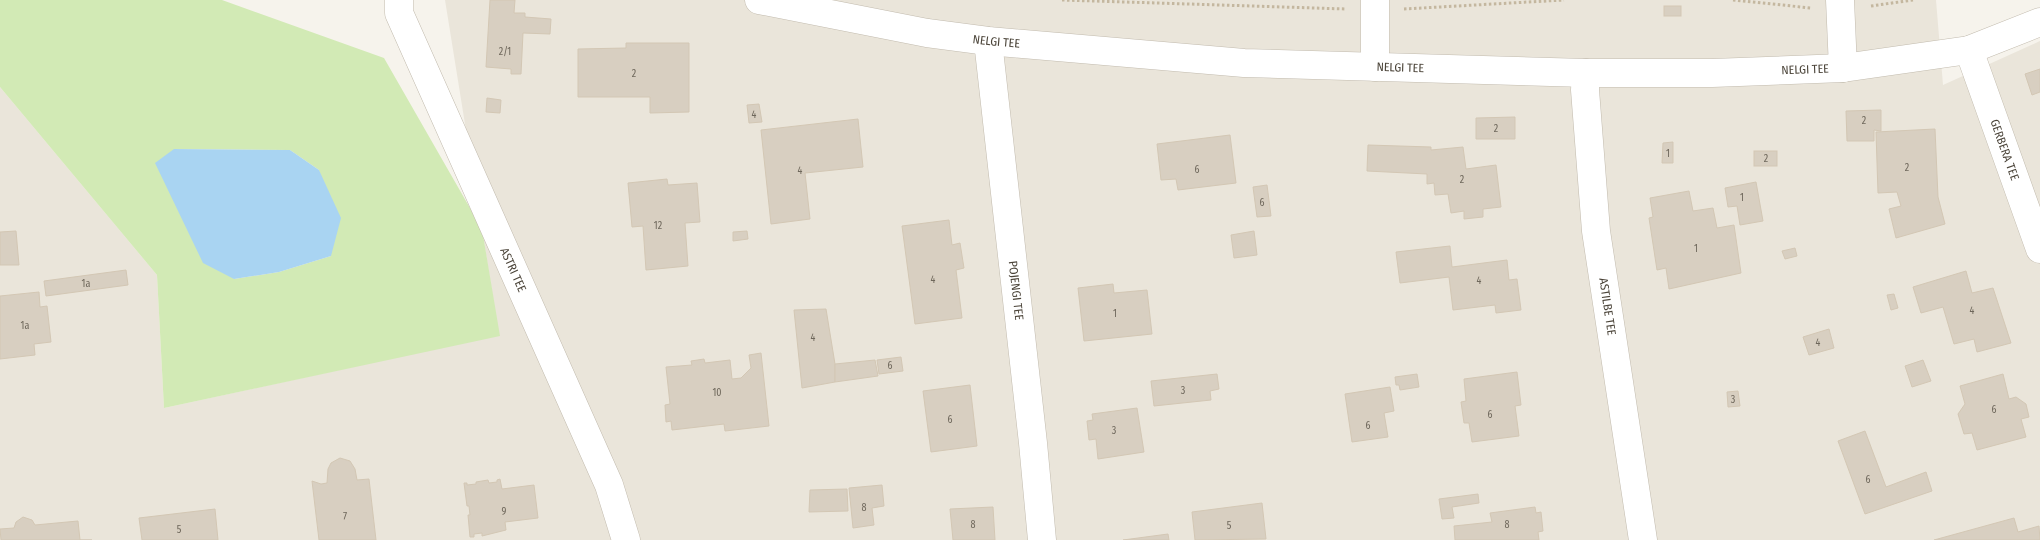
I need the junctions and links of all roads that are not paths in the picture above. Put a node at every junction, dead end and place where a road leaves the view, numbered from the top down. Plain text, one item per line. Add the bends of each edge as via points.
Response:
1 (399, 0) edge
2 (759, 0) edge
3 (1840, 0) edge
4 (1375, 5) edge
5 (2040, 22) edge
6 (988, 41) junction
7 (1969, 50) junction
8 (1374, 68) junction
9 (1843, 68) junction
10 (1586, 73) junction
11 (2040, 249) edge
12 (626, 540) edge
13 (1042, 540) edge
14 (1643, 540) edge

1 - 12 street, ASTRI TEE via 399,14 609,485
2 - 6 street, NELGI TEE
3 - 9 street
4 - 8 street
5 - 7 street, NELGI TEE
6 - 8 street, NELGI TEE via 1244,63
6 - 13 street, POJENGI TEE
7 - 9 street, NELGI TEE
7 - 11 street, GERBERA TEE
8 - 10 street, NELGI TEE
9 - 10 street, NELGI TEE via 1712,74
10 - 14 street, ASTILBE TEE via 1596,231

